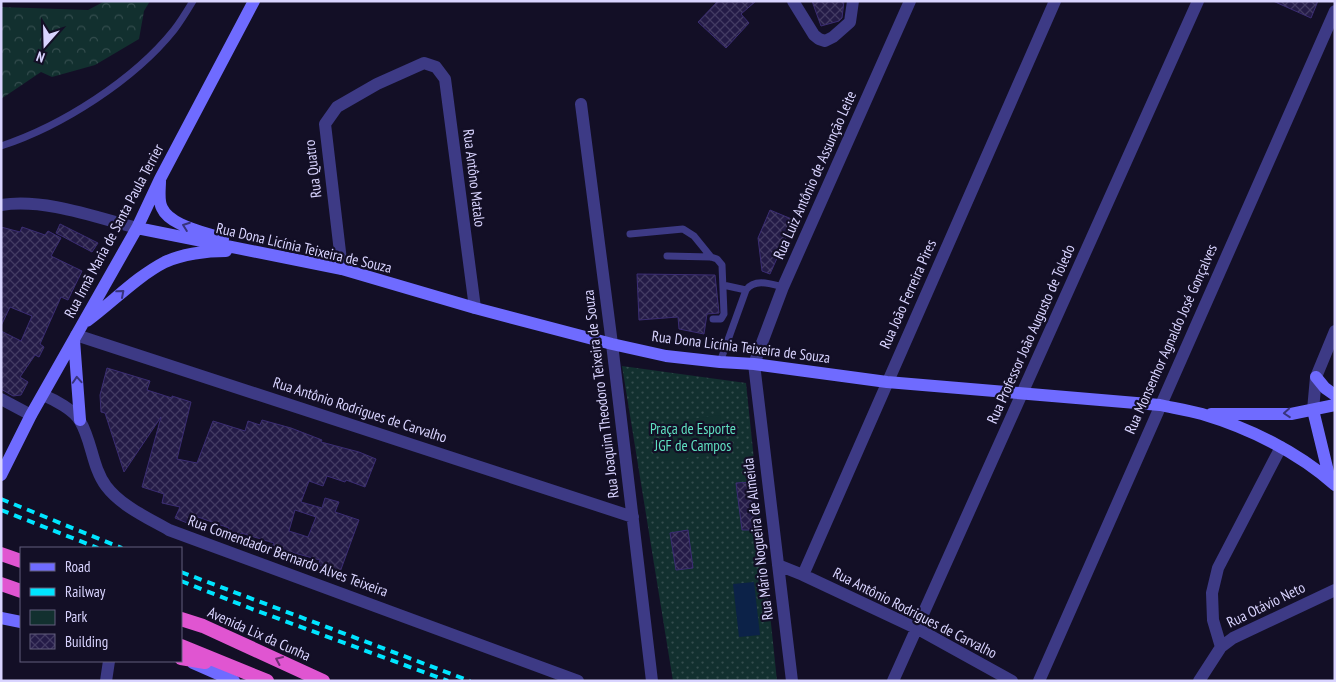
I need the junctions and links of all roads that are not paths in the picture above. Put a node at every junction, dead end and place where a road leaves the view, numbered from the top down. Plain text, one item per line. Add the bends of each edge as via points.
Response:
1 (193, 1) edge
2 (254, 1) edge
3 (793, 1) edge
4 (853, 1) edge
5 (910, 1) edge
6 (1055, 1) edge
7 (1198, 1) edge
8 (1335, 11) edge
9 (424, 63) joint
10 (581, 104) dead end
11 (1, 146) edge
12 (160, 179) junction
13 (1, 205) edge
14 (136, 228) junction
15 (630, 234) dead end
16 (248, 250) junction
17 (667, 256) dead end
18 (711, 257) junction
19 (342, 269) junction
20 (723, 285) junction
21 (783, 286) junction
22 (746, 290) junction
23 (475, 308) junction
24 (713, 319) dead end
25 (83, 324) junction
26 (1335, 331) edge
27 (75, 338) junction
28 (612, 344) junction
29 (720, 362) junction
30 (754, 364) junction
31 (1316, 377) junction
32 (887, 382) junction
33 (1022, 393) junction
34 (43, 395) junction
35 (1335, 395) edge
36 (1, 399) edge
37 (1160, 405) junction
38 (1335, 405) edge
39 (1313, 410) junction
40 (1202, 414) junction
41 (31, 415) junction
42 (80, 420) junction
43 (1281, 447) junction
44 (1, 475) edge
45 (1332, 482) edge
46 (633, 517) junction
47 (1, 554) edge
48 (20, 561) edge
49 (778, 564) junction
50 (803, 575) junction
51 (1, 584) edge
52 (1335, 590) edge
53 (20, 591) edge
54 (1, 618) edge
55 (182, 618) edge
56 (20, 622) edge
57 (918, 629) junction
58 (182, 647) edge
59 (1221, 647) junction
60 (182, 658) edge
61 (109, 662) edge
62 (237, 675) edge
63 (106, 681) edge
64 (267, 681) edge
65 (323, 681) edge
66 (578, 681) edge
67 (652, 681) edge
68 (792, 681) edge
69 (893, 681) edge
70 (1012, 681) edge
71 (1039, 681) edge
72 (1199, 681) edge

1 - 11 lane via 175,30 117,84 81,108
2 - 12 main road, Rua Irmã Maria de Santa Paula Terrier
3 - 4 street via 814,35 825,41 850,22
5 - 21 street, Rua Luiz Antônio de Assunção Leite
6 - 32 street, Rua João Ferreira Pires
7 - 33 street, Rua Professor João Augusto de Toledo
8 - 37 street, Rua Monsenhor Agnaldo José Gonçalves
9 - 19 street, Rua Quatro via 376,84 337,107 324,124
9 - 23 street, Rua Antôno Matalo via 436,67 445,79
10 - 28 street, Rua Joaquim Theodoro Teixeira de Souza
12 - 14 main road, Rua Irmã Maria de Santa Paula Terrier
16 -> 12 main road via 168,218 161,207
13 - 14 street via 42,204
14 - 16 main road, Rua Dona Licínia Teixeira de Souza
14 - 25 main road, Rua Irmã Maria de Santa Paula Terrier
15 - 18 lane via 682,229 694,236
16 - 19 main road, Rua Dona Licínia Teixeira de Souza
25 -> 16 main road via 144,275 166,262 214,251
17 - 18 lane
18 - 20 lane via 722,265
19 - 23 main road, Rua Dona Licínia Teixeira de Souza
20 - 22 lane
20 - 24 lane via 724,314 721,319
21 - 22 lane via 758,282
21 - 30 street, Rua Luiz Antônio de Assunção Leite
22 - 29 lane
23 - 28 main road, Rua Dona Licínia Teixeira de Souza
25 - 27 main road, Rua Irmã Maria de Santa Paula Terrier
26 - 31 street
27 - 34 main road, Rua Irmã Maria de Santa Paula Terrier
42 -> 27 main road
27 - 46 street, Rua Antônio Rodrigues de Carvalho
28 - 29 main road, Rua Dona Licínia Teixeira de Souza via 666,356
28 - 46 street, Rua Joaquim Theodoro Teixeira de Souza
29 - 30 main road, Rua Dona Licínia Teixeira de Souza
30 - 32 main road, Rua Dona Licínia Teixeira de Souza
30 - 49 street, Rua Mário Nogueira de Almeida
31 - 35 main road
31 - 39 street
32 - 33 main road, Rua Dona Licínia Teixeira de Souza
32 - 50 street, Rua João Ferreira Pires
33 - 37 main road, Rua Dona Licínia Teixeira de Souza
33 - 57 street, Rua Professor João Augusto de Toledo
34 - 41 main road, Rua Irmã Maria de Santa Paula Terrier
34 - 42 street via 56,400
36 - 41 street
37 - 40 main road, Rua Dona Licínia Teixeira de Souza
37 - 71 street, Rua Monsenhor Agnaldo José Gonçalves
38 - 39 main road
39 -> 40 main road via 1291,414
39 - 45 main road
40 - 43 main road, Rua Dona Licínia Teixeira de Souza
41 - 44 main road, Rua Irmã Maria de Santa Paula Terrier
42 - 66 street, Rua Comendador Bernardo Alves Teixeira via 97,470 106,485 140,514 169,530
43 - 45 main road, Rua Dona Licínia Teixeira de Souza via 1306,461
43 - 59 street via 1218,568 1212,593 1213,620
46 - 67 street, Rua Joaquim Theodoro Teixeira de Souza
47 - 48 highway
49 - 50 street
49 - 68 street, Rua Mário Nogueira de Almeida
50 - 57 street, Rua Antônio Rodrigues de Carvalho
51 - 53 highway
52 - 59 street, Rua Otávio Neto via 1245,631
54 - 56 main road
65 -> 55 highway, Avenida Lix da Cunha
57 - 69 street, Rua Professor João Augusto de Toledo
57 - 70 street, Rua Antônio Rodrigues de Carvalho
58 - 62 highway
59 - 72 street, Rua Otávio Neto
60 - 62 highway
61 - 63 street
62 - 64 highway

